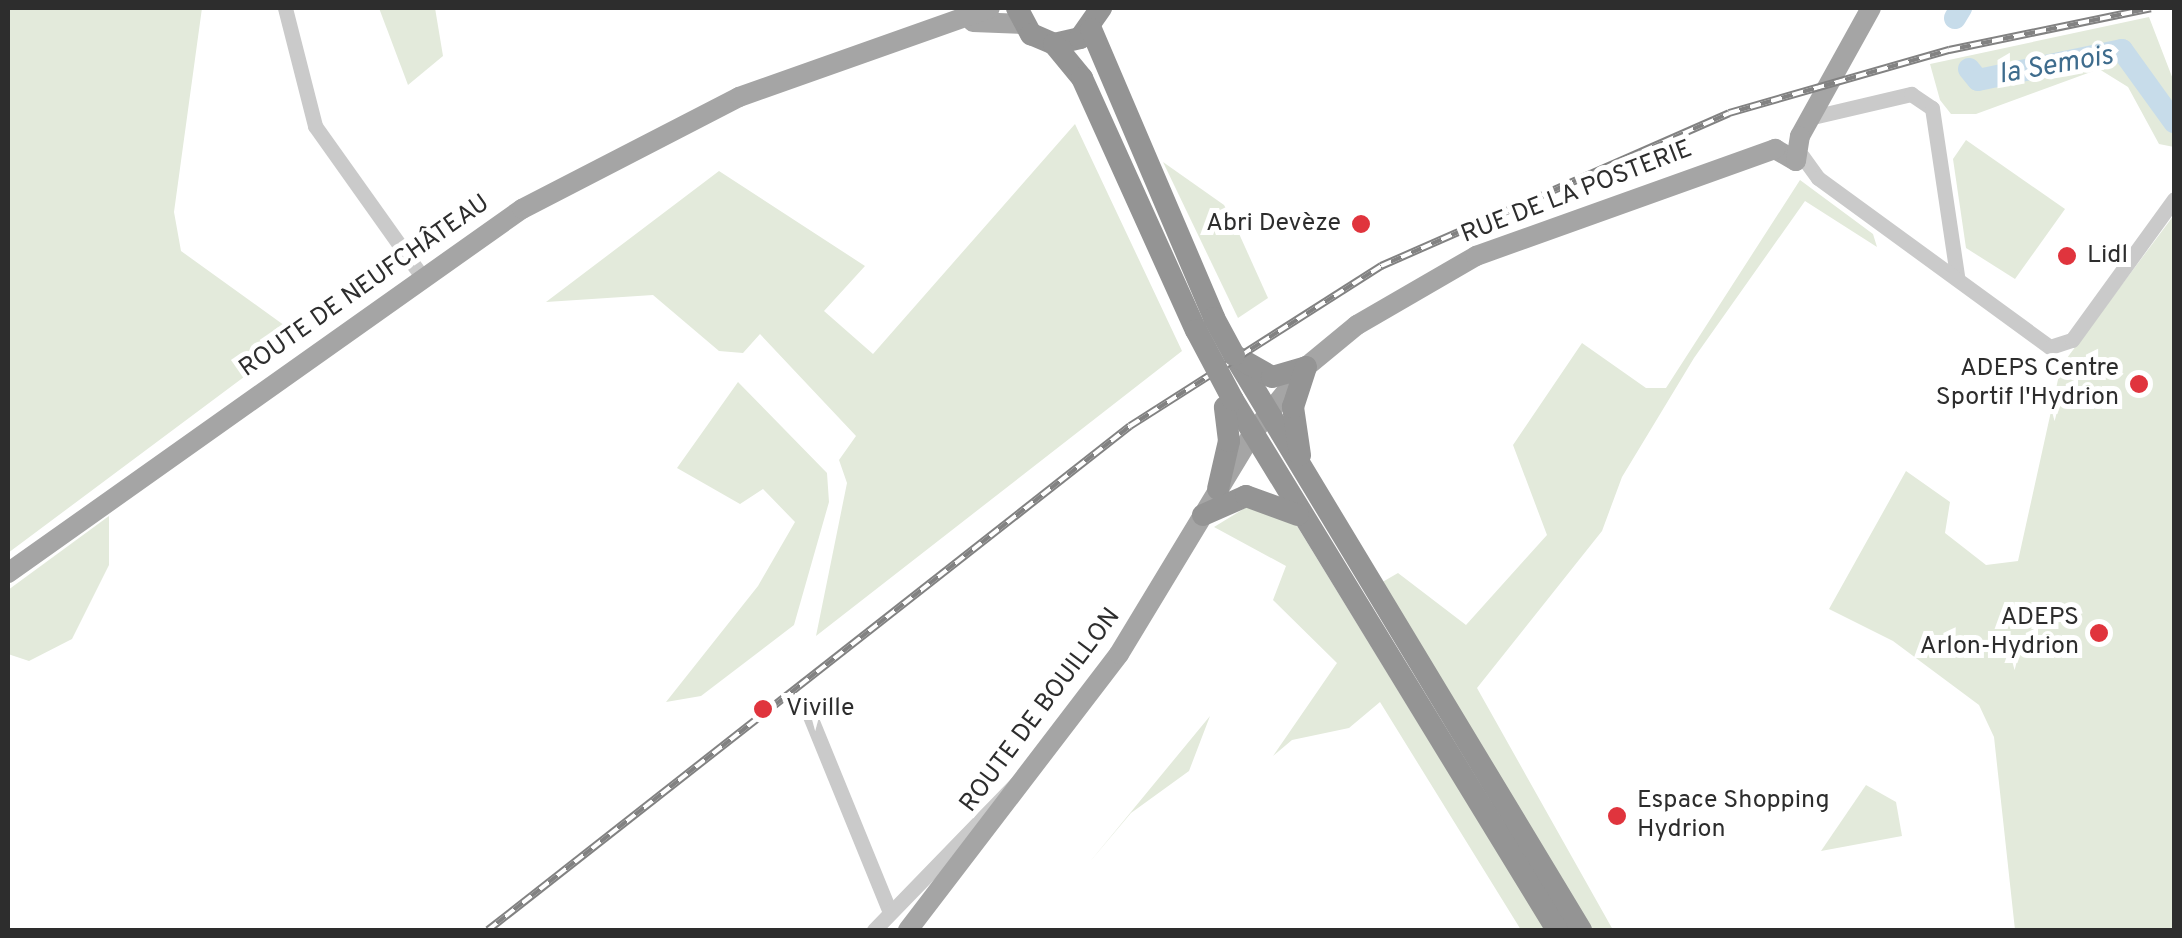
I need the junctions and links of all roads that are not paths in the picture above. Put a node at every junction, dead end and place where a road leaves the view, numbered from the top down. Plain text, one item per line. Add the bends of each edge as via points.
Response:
1 (285, 8) edge
2 (990, 8) edge
3 (1101, 8) edge
4 (1872, 8) edge
5 (1020, 16) edge
6 (946, 25) junction
7 (1090, 30) junction
8 (1054, 44) junction
9 (1817, 116) junction
10 (1801, 146) junction
11 (2174, 199) edge
12 (420, 274) junction
13 (1957, 276) junction
14 (1205, 324) junction
15 (1223, 359) junction
16 (1306, 367) junction
17 (1244, 392) junction
18 (1266, 412) junction
19 (1252, 434) junction
20 (1300, 471) junction
21 (1218, 489) junction
22 (1202, 515) junction
23 (1300, 517) junction
24 (8, 574) edge
25 (806, 704) dead end
26 (1023, 775) junction
27 (885, 924) edge
28 (912, 926) edge
29 (1558, 930) edge
30 (1581, 930) edge

1 - 12 street via 314,126
2 - 6 main road, ROUTE DE NEUFCHÂTEAU
3 - 7 highway
4 - 9 main road, RUE DE LA POSTERIE
5 - 6 main road, ROUTE DE NEUFCHÂTEAU
5 - 8 highway
6 - 12 main road, ROUTE DE NEUFCHÂTEAU via 739,97 522,209
7 - 8 highway
7 - 14 highway
8 - 14 highway via 1082,78
9 - 10 main road, RUE DE LA POSTERIE
9 - 13 street via 1910,94 1932,108
10 - 13 street via 1818,178
10 - 16 main road, RUE DE LA POSTERIE via 1784,134 1775,149 1476,256 1357,325
11 - 13 street via 2059,347 2031,338
12 - 24 main road, ROUTE DE NEUFCHÂTEAU
14 - 15 highway, bridge
15 - 17 highway, bridge
15 - 17 highway
16 - 17 highway
16 - 18 main road, RUE DE LA POSTERIE
16 - 20 highway via 1292,407
17 - 18 highway
17 - 19 highway
17 - 21 highway
18 - 19 main road, ROUTE DE BOUILLON
18 - 20 highway
19 - 21 main road, ROUTE DE BOUILLON
19 - 23 highway
20 - 30 highway
21 - 22 main road, ROUTE DE BOUILLON
22 - 23 highway via 1246,496
22 - 26 main road, ROUTE DE BOUILLON via 1119,654
23 - 29 highway
25 - 27 street
26 - 27 street
26 - 28 main road, ROUTE DE BOUILLON
27 - 28 street

